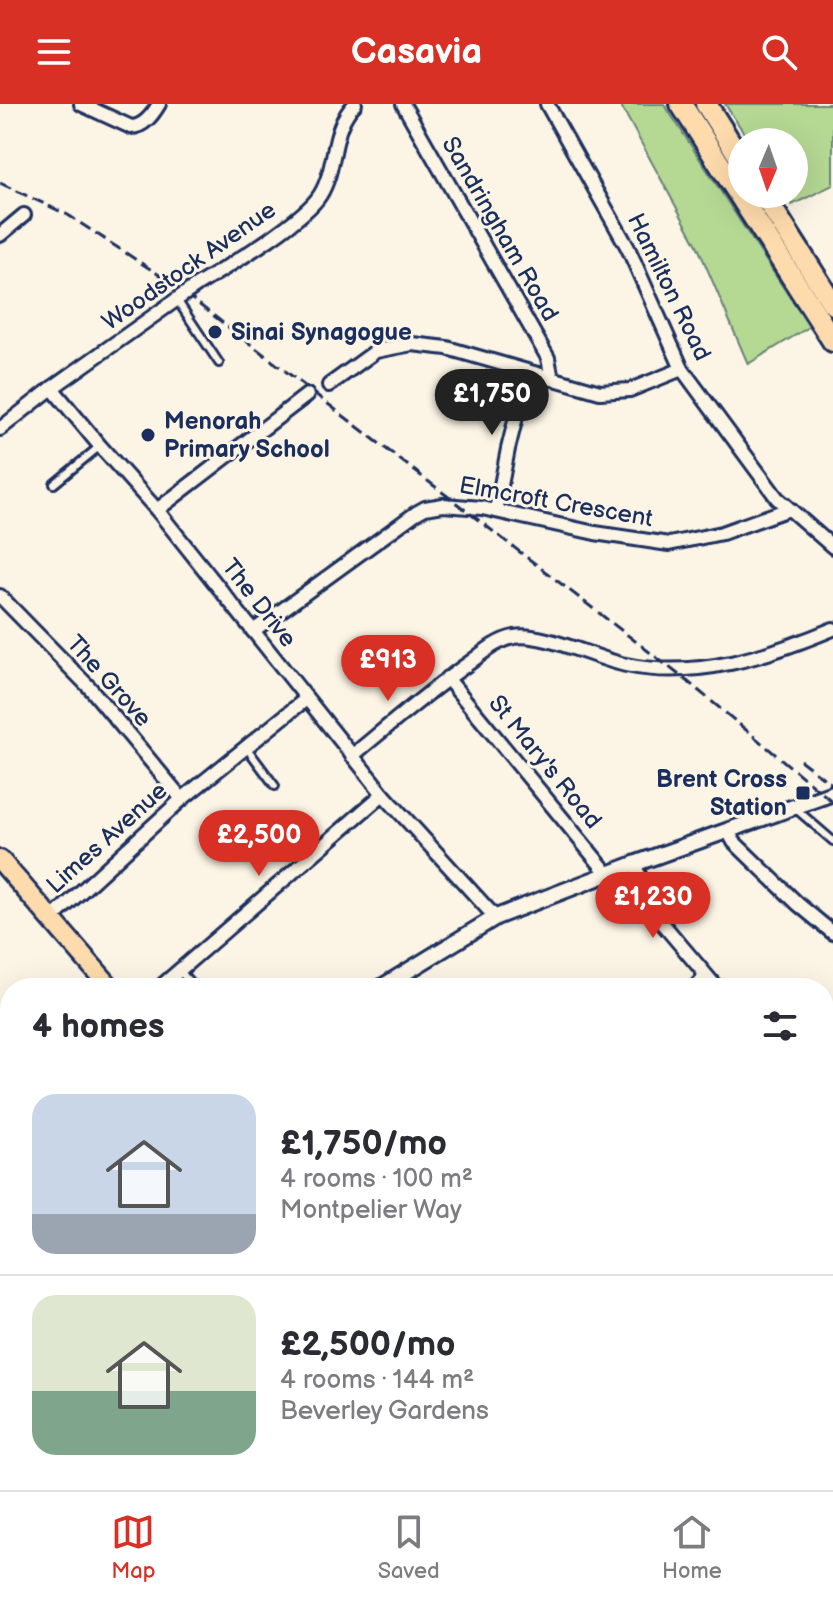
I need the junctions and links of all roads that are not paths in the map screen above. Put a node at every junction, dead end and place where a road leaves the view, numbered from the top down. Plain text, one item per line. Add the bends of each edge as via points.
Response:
1 (81, 104) edge
2 (159, 104) edge
3 (403, 104) edge
4 (547, 104) edge
5 (681, 104) edge
6 (706, 104) edge
7 (348, 107) edge
8 (728, 139) edge
9 (772, 208) edge
10 (24, 215) dead end
11 (0, 235) edge
12 (180, 298) junction
13 (833, 304) edge
14 (833, 341) edge
15 (219, 363) dead end
16 (682, 369) junction
17 (527, 373) junction
18 (552, 379) junction
19 (329, 385) dead end
20 (52, 388) junction
21 (307, 395) dead end
22 (0, 429) edge
23 (100, 446) junction
24 (54, 484) dead end
25 (789, 509) junction
26 (157, 510) junction
27 (496, 511) junction
28 (833, 547) edge
29 (0, 596) edge
30 (833, 629) edge
31 (253, 631) junction
32 (447, 678) junction
33 (306, 699) junction
34 (246, 747) junction
35 (352, 756) junction
36 (275, 786) dead end
37 (833, 793) edge
38 (383, 794) junction
39 (182, 799) junction
40 (794, 807) junction
41 (728, 831) junction
42 (833, 841) edge
43 (0, 860) edge
44 (634, 864) junction
45 (608, 874) junction
46 (495, 917) junction
47 (50, 920) junction
48 (833, 933) edge
49 (179, 970) junction
50 (706, 976) edge
51 (97, 978) edge
52 (170, 978) edge
53 (186, 978) edge
54 (396, 978) edge

1 - 2 street via 137,127
3 - 18 street, Sandringham Road via 548,358
4 - 16 street, Hamilton Road via 628,248
5 - 14 highway
6 - 8 highway
7 - 12 street, Woodstock Avenue, bridge via 325,185 314,203
9 - 13 highway
10 - 11 street
12 - 15 lane
12 - 20 street, Woodstock Avenue
16 - 18 street via 630,390 610,392
16 - 25 street, Hamilton Road
17 - 18 street
17 - 19 street via 447,348 412,344 376,351
17 - 27 street
20 - 22 street, Woodstock Avenue
20 - 23 street, The Drive
21 - 26 street
23 - 24 lane
23 - 26 street, The Drive
25 - 27 street, Elmcroft Crescent via 722,533 669,544
25 - 28 street, Hamilton Road
26 - 31 street, The Drive
27 - 31 street, Elmcroft Crescent via 425,508
29 - 39 street, The Grove via 90,688
30 - 32 street via 763,655 674,670 625,665 522,635 498,642
31 - 33 street, The Drive
32 - 35 street
32 - 45 street, St Mary's Road
33 - 34 street, Limes Avenue
33 - 35 street, The Drive
34 - 36 lane
34 - 39 street, Limes Avenue
35 - 38 street, The Drive
37 - 40 street
38 - 46 street, The Drive
38 - 49 street
39 - 47 street, Limes Avenue
40 - 41 street
40 - 42 lane
41 - 44 street
41 - 48 street
43 - 47 main road
44 - 45 street
44 - 50 street via 662,923
45 - 46 street
46 - 54 street
47 - 51 main road
49 - 52 street
49 - 53 lane

